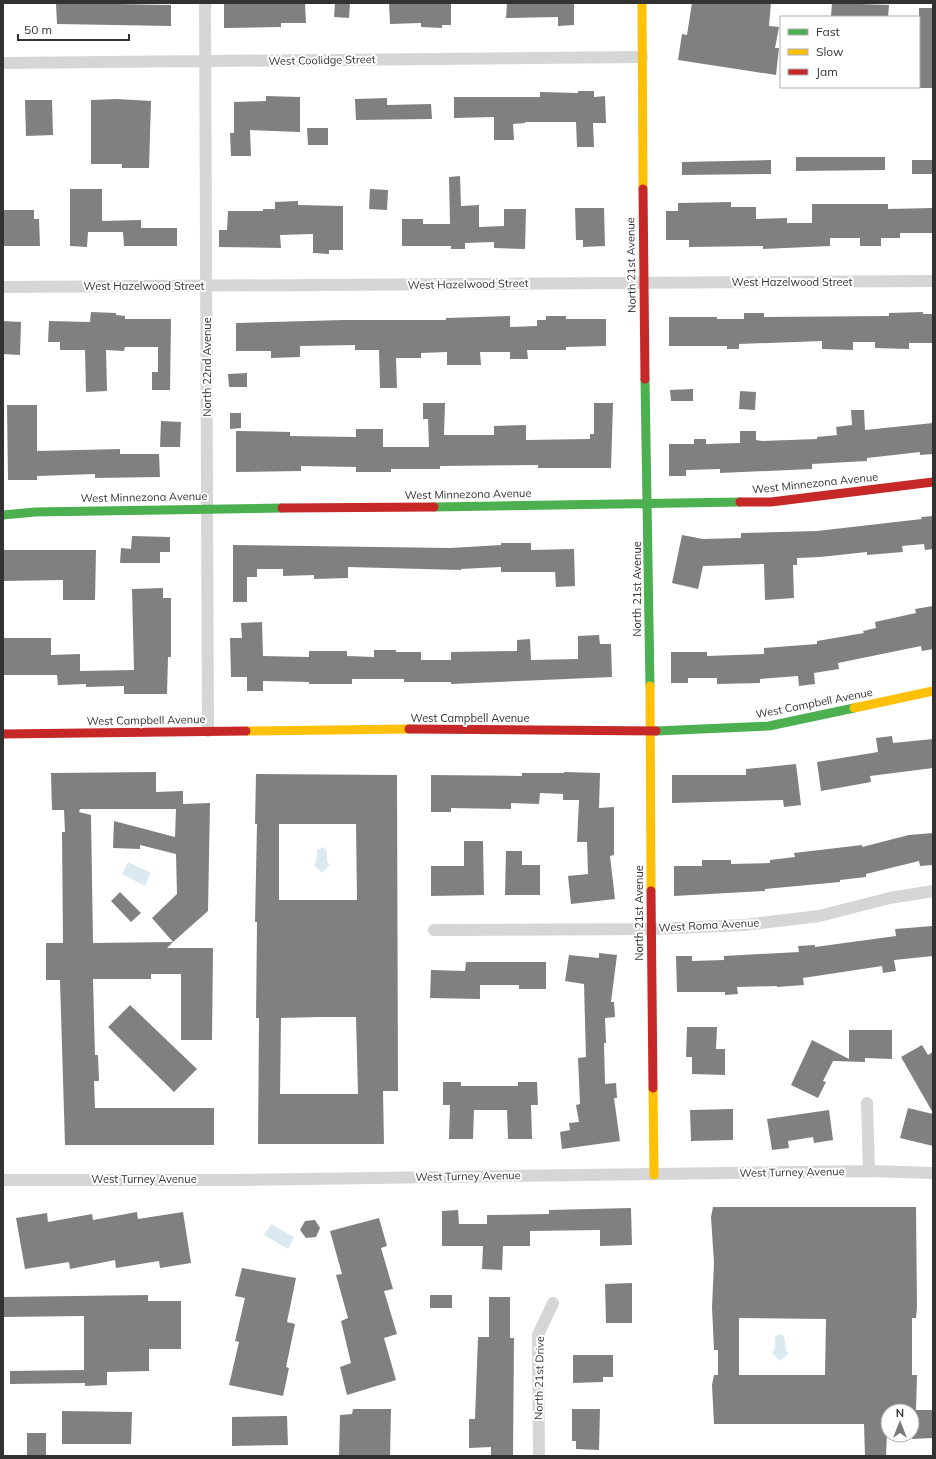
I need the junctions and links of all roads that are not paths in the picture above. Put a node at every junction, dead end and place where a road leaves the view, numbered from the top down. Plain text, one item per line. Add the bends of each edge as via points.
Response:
1 (206, 3) edge
2 (642, 3) edge
3 (642, 57) junction
4 (206, 61) junction
5 (3, 63) edge
6 (933, 281) edge
7 (643, 282) junction
8 (206, 286) junction
9 (3, 287) edge
10 (933, 482) edge
11 (648, 503) junction
12 (207, 508) junction
13 (3, 515) edge
14 (933, 691) edge
15 (208, 731) junction
16 (649, 731) junction
17 (3, 734) edge
18 (933, 891) edge
19 (651, 929) junction
20 (434, 930) dead end
21 (867, 1104) dead end
22 (868, 1171) junction
23 (933, 1173) edge
24 (654, 1175) junction
25 (3, 1180) edge
26 (553, 1303) dead end
27 (539, 1456) edge

1 - 4 street, North 22nd Avenue
2 - 3 street, North 21st Avenue
3 - 4 street, West Coolidge Street
3 - 7 street, North 21st Avenue
4 - 5 street, West Coolidge Street
4 - 8 street, North 22nd Avenue
6 - 7 street, West Hazelwood Street
7 - 8 street, West Hazelwood Street
7 - 11 street, North 21st Avenue
8 - 9 street, West Hazelwood Street
8 - 12 street, North 22nd Avenue
10 - 11 street, West Minnezona Avenue via 771,502
11 - 12 street, West Minnezona Avenue
11 - 16 street, North 21st Avenue
12 - 13 street, West Minnezona Avenue
12 - 15 street, North 22nd Avenue
14 - 16 street, West Campbell Avenue via 769,726
15 - 16 street, West Campbell Avenue
15 - 17 street, West Campbell Avenue
16 - 19 street, North 21st Avenue
18 - 19 street, West Roma Avenue via 890,898 819,916 744,924
19 - 20 street, West Roma Avenue
19 - 24 street, North 21st Avenue
21 - 22 street
22 - 23 street, West Turney Avenue
22 - 24 street, West Turney Avenue
24 - 25 street, West Turney Avenue
26 - 27 street, North 21st Drive via 538,1335

